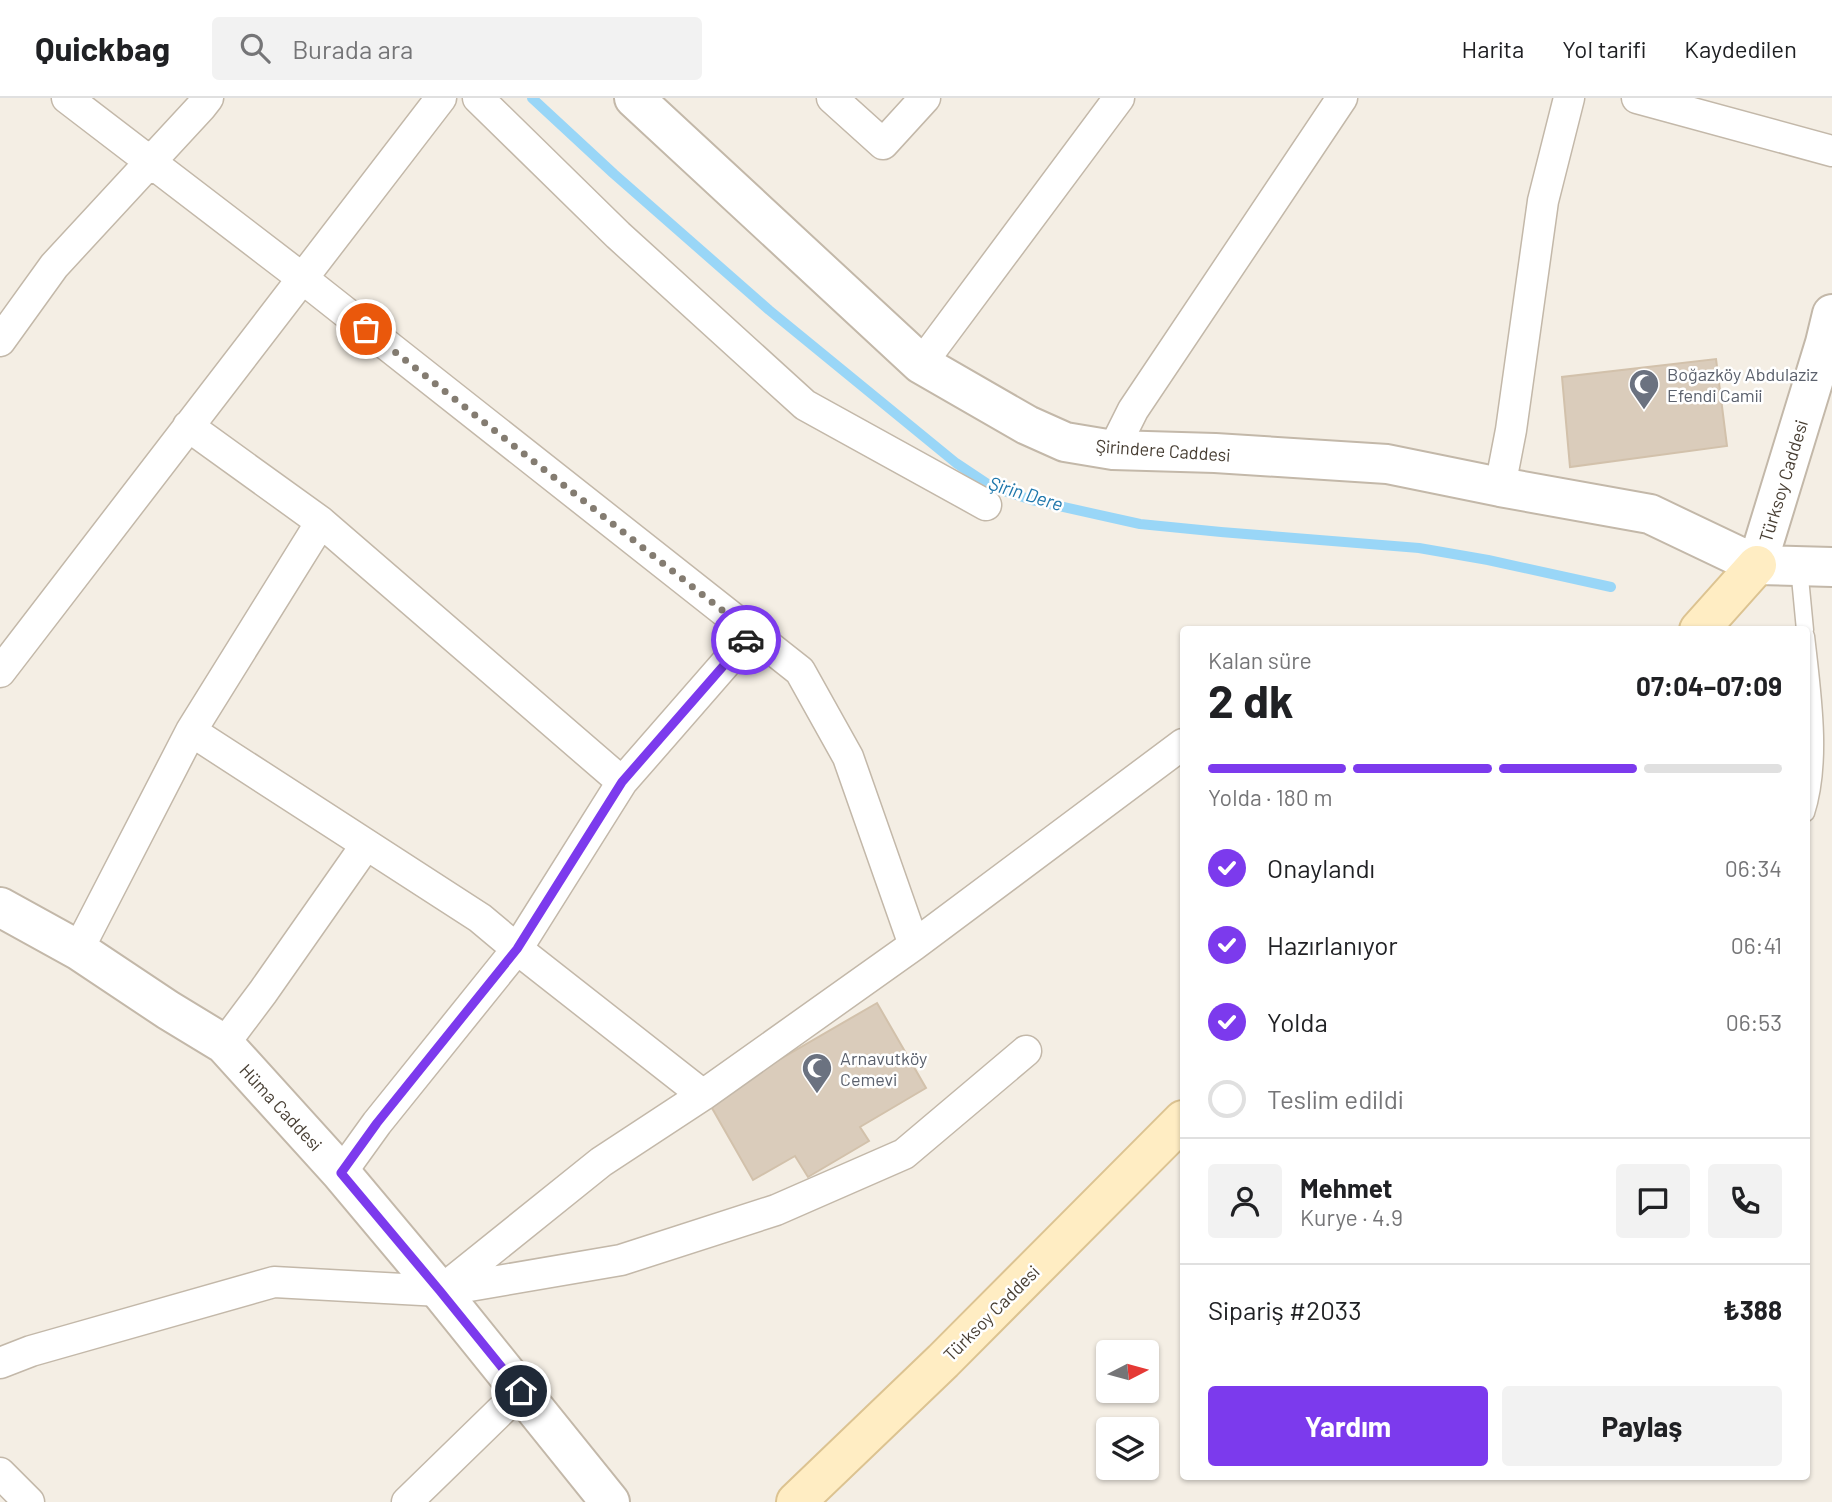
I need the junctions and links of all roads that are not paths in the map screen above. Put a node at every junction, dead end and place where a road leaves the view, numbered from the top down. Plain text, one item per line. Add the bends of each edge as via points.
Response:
1 (67, 98) edge
2 (208, 98) edge
3 (441, 98) edge
4 (478, 98) edge
5 (634, 98) edge
6 (832, 98) edge
7 (925, 98) edge
8 (1119, 98) edge
9 (1342, 98) edge
10 (1569, 98) edge
11 (1637, 98) edge
12 (1832, 151) edge
13 (150, 163) junction
14 (302, 278) junction
15 (1832, 314) edge
16 (0, 341) edge
17 (921, 364) junction
18 (188, 426) junction
19 (1113, 450) junction
20 (1500, 487) junction
21 (986, 505) dead end
22 (321, 522) junction
23 (1757, 565) junction
24 (1815, 567) edge
25 (1703, 626) edge
26 (1806, 626) edge
27 (751, 633) junction
28 (0, 672) edge
29 (1810, 673) edge
30 (191, 730) junction
31 (1180, 746) edge
32 (622, 782) junction
33 (1810, 790) edge
34 (366, 845) junction
35 (0, 907) edge
36 (914, 945) junction
37 (517, 949) junction
38 (78, 950) junction
39 (224, 1044) junction
40 (1026, 1051) dead end
41 (703, 1094) junction
42 (1180, 1123) edge
43 (341, 1173) junction
44 (440, 1291) junction
45 (0, 1363) edge
46 (521, 1391) junction
47 (0, 1474) edge
48 (29, 1502) edge
49 (407, 1502) edge
50 (610, 1502) edge
51 (796, 1502) edge

1 - 13 street
2 - 13 street
3 - 14 street
4 - 21 street via 618,235 805,405
5 - 17 street, Şirindere Caddesi
6 - 7 street via 883,144
8 - 17 street
9 - 19 street via 1133,410
10 - 20 street via 1543,201
11 - 12 street
13 - 14 street
13 - 16 street via 54,266
14 - 18 street
14 - 27 street
15 - 23 street, Türksoy Caddesi
17 - 19 street, Şirindere Caddesi via 1065,442
18 - 22 street
18 - 28 street
19 - 20 street, Şirindere Caddesi via 1387,464
20 - 23 street, Şirindere Caddesi via 1650,514
22 - 30 street
22 - 32 street
23 - 24 street
23 - 25 main road, Türksoy Caddesi
24 - 26 lane
27 - 32 street
27 - 36 street via 800,671 848,757
29 - 33 lane via 1815,720
30 - 34 street
30 - 38 street
31 - 36 street
32 - 37 street
34 - 37 street via 480,918
34 - 39 street
35 - 38 street, Hüma Caddesi
36 - 41 street
37 - 41 street
37 - 43 street
38 - 39 street, Hüma Caddesi
39 - 43 street, Hüma Caddesi
40 - 44 street via 904,1154 776,1210 621,1260
41 - 44 street via 601,1162
42 - 51 main road, Türksoy Caddesi
43 - 44 street, Hüma Caddesi
44 - 45 street via 274,1282 31,1350
44 - 46 street, Hüma Caddesi
46 - 49 street
46 - 50 street, Hüma Caddesi
47 - 48 street

